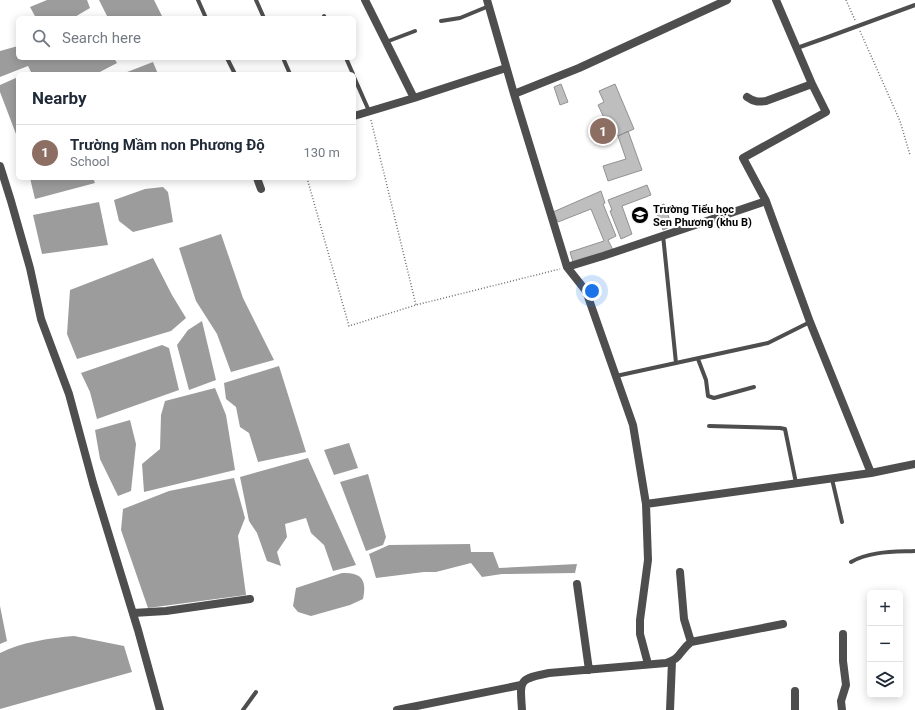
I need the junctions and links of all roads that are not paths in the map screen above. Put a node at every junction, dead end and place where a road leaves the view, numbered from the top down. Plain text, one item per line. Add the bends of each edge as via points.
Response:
1 (198, 0) edge
2 (256, 0) edge
3 (365, 0) edge
4 (727, 0) edge
5 (776, 0) edge
6 (488, 3) edge
7 (915, 5) edge
8 (205, 16) edge
9 (263, 16) edge
10 (441, 22) dead end
11 (415, 31) dead end
12 (386, 42) junction
13 (797, 48) junction
14 (228, 60) edge
15 (283, 60) edge
16 (347, 60) edge
17 (506, 68) junction
18 (234, 72) edge
19 (289, 72) edge
20 (352, 72) edge
21 (356, 81) edge
22 (812, 84) junction
23 (514, 94) junction
24 (747, 97) dead end
25 (414, 98) junction
26 (370, 112) junction
27 (356, 116) edge
28 (0, 166) edge
29 (258, 180) edge
30 (261, 189) dead end
31 (766, 201) junction
32 (663, 235) junction
33 (567, 267) junction
34 (810, 322) junction
35 (698, 359) junction
36 (676, 363) junction
37 (616, 376) junction
38 (754, 387) dead end
39 (709, 426) dead end
40 (915, 464) edge
41 (870, 473) junction
42 (832, 478) junction
43 (796, 483) junction
44 (646, 504) junction
45 (842, 522) dead end
46 (915, 551) edge
47 (851, 562) dead end
48 (680, 572) dead end
49 (577, 584) dead end
50 (250, 599) dead end
51 (132, 614) junction
52 (782, 624) dead end
53 (843, 634) dead end
54 (691, 642) junction
55 (672, 661) junction
56 (648, 664) junction
57 (589, 670) junction
58 (521, 685) junction
59 (795, 691) dead end
60 (256, 692) dead end
61 (160, 710) edge
62 (243, 710) edge
63 (397, 710) edge
64 (522, 710) edge
65 (670, 710) edge
66 (796, 710) edge
67 (842, 710) edge

1 - 8 lane
2 - 9 lane
3 - 12 street
4 - 23 street via 579,68
5 - 13 street
6 - 10 lane via 460,18
6 - 17 street
7 - 13 lane
11 - 12 lane
12 - 25 street
13 - 22 street
14 - 18 lane
15 - 19 lane
16 - 20 lane
17 - 23 street
17 - 25 street
21 - 26 lane
22 - 24 street via 766,101 753,101
22 - 31 street via 826,112 743,158
23 - 33 street
25 - 26 street
26 - 27 street
28 - 51 street via 30,268 41,319 69,394
29 - 30 street
31 - 32 street
31 - 34 street
32 - 33 street
32 - 36 lane
33 - 37 street via 586,291
34 - 35 lane via 768,343
34 - 41 street
35 - 36 lane
35 - 38 lane via 710,398
36 - 37 lane
37 - 44 street via 632,425
39 - 43 lane via 785,429
40 - 41 street
41 - 42 street
42 - 43 street
42 - 45 lane
43 - 44 street
44 - 56 street via 648,560 640,634
46 - 47 lane via 870,555
48 - 54 street via 684,619
49 - 57 street
50 - 51 street
51 - 61 street
52 - 54 street
53 - 67 street via 846,685 841,701
54 - 55 street
55 - 56 street
55 - 65 street
56 - 57 street
57 - 58 street via 534,676 523,681
58 - 63 street
58 - 64 street
59 - 66 street
60 - 62 lane

